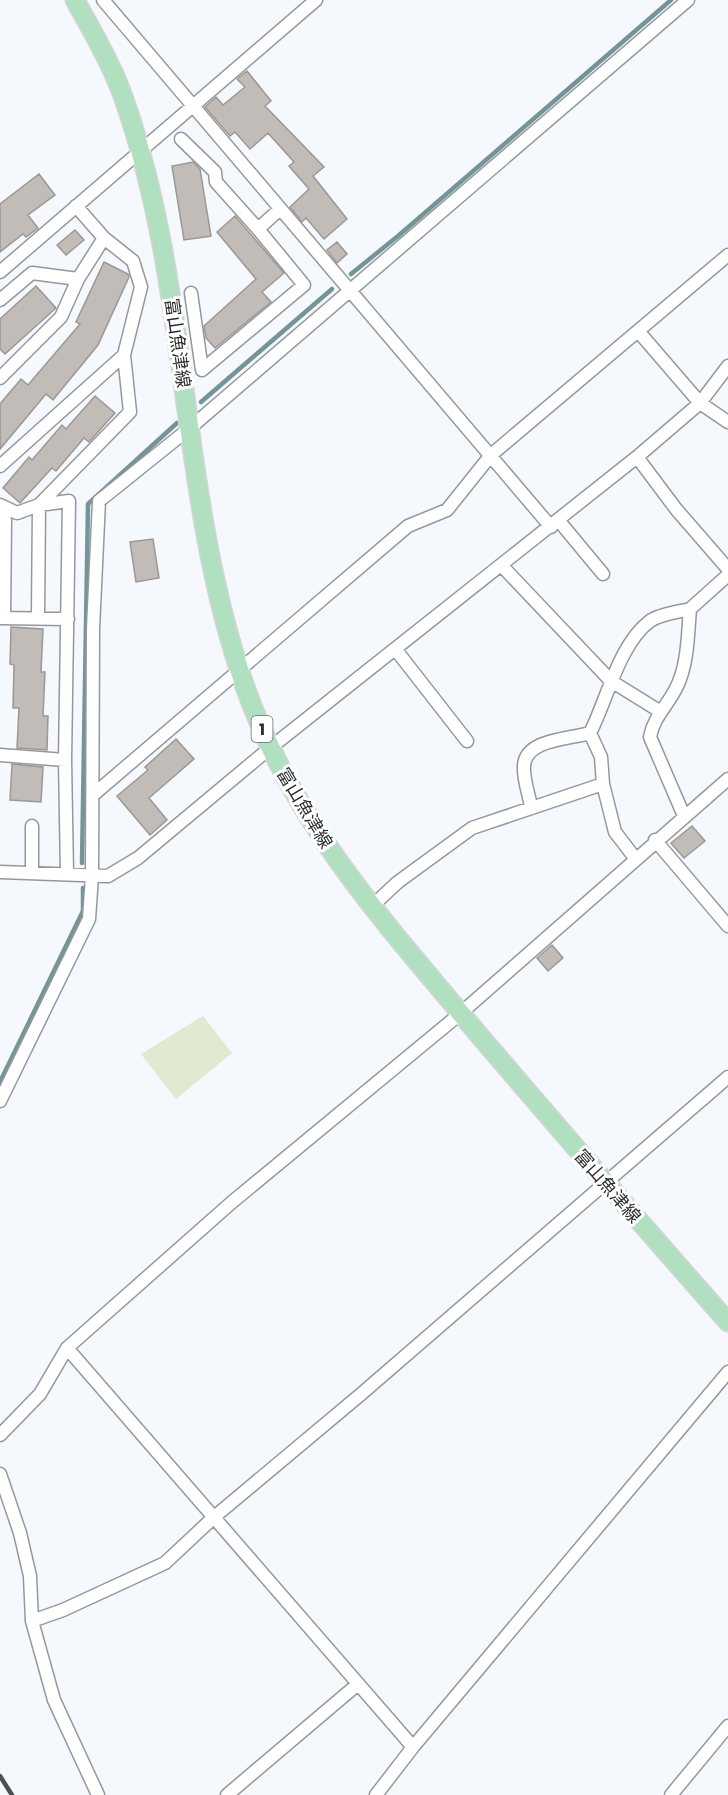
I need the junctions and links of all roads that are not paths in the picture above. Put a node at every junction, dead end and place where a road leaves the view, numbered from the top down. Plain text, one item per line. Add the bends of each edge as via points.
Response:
1 (75, 0) edge
2 (103, 0) edge
3 (316, 0) edge
4 (688, 0) edge
5 (192, 106) junction
6 (181, 139) dead end
7 (140, 150) junction
8 (76, 206) junction
9 (280, 209) junction
10 (258, 229) junction
11 (104, 238) junction
12 (728, 255) edge
13 (1, 270) edge
14 (78, 279) junction
15 (348, 290) junction
16 (191, 293) dead end
17 (0, 300) edge
18 (638, 331) junction
19 (124, 355) junction
20 (728, 366) edge
21 (202, 370) junction
22 (0, 378) edge
23 (183, 379) junction
24 (700, 403) junction
25 (728, 422) edge
26 (190, 428) junction
27 (491, 455) junction
28 (637, 457) junction
29 (0, 466) edge
30 (0, 505) edge
31 (39, 505) junction
32 (0, 511) edge
33 (555, 524) junction
34 (502, 566) junction
35 (728, 569) edge
36 (603, 574) dead end
37 (728, 575) edge
38 (690, 609) junction
39 (2, 618) edge
40 (38, 618) junction
41 (68, 619) junction
42 (396, 650) junction
43 (239, 670) junction
44 (611, 681) junction
45 (661, 712) junction
46 (590, 733) junction
47 (467, 741) dead end
48 (270, 748) junction
49 (0, 755) edge
50 (65, 759) junction
51 (728, 779) edge
52 (603, 784) junction
53 (93, 795) junction
54 (531, 807) junction
55 (684, 816) junction
56 (32, 826) dead end
57 (656, 840) junction
58 (635, 858) junction
59 (0, 872) edge
60 (32, 873) junction
61 (67, 874) junction
62 (92, 876) junction
63 (371, 908) junction
64 (728, 926) edge
65 (461, 1013) junction
66 (728, 1077) edge
67 (0, 1101) edge
68 (605, 1183) junction
69 (728, 1323) edge
70 (67, 1348) junction
71 (728, 1372) edge
72 (0, 1435) edge
73 (0, 1474) edge
74 (213, 1518) junction
75 (32, 1621) junction
76 (358, 1684) junction
77 (728, 1726) edge
78 (413, 1747) junction
79 (98, 1795) edge
80 (227, 1795) edge
81 (376, 1795) edge
82 (670, 1795) edge

1 - 7 main road, 富山魚津線 / 1 via 106,56
2 - 5 street
3 - 5 street
4 - 15 street
5 - 7 street
5 - 9 street
6 - 10 street via 215,172 216,182
7 - 8 street
7 - 23 main road, 富山魚津線 / 1 via 174,311
8 - 11 street
8 - 13 street
9 - 10 street
9 - 15 street
10 - 21 street via 304,285
11 - 14 street
11 - 19 street via 133,261 141,287
12 - 18 street
14 - 17 street via 32,273
14 - 22 street via 61,317
15 - 26 street
15 - 27 street
16 - 21 street
18 - 24 street
18 - 27 street
19 - 29 street
19 - 31 street via 130,412
20 - 24 street
21 - 23 street
23 - 26 main road, 富山魚津線 / 1
24 - 25 street
24 - 28 street
26 - 43 main road, 富山魚津線 / 1 via 207,541
26 - 53 street via 99,501 93,629
27 - 33 street
27 - 43 street via 447,510 408,526
28 - 33 street
28 - 35 street
30 - 31 street via 17,513
31 - 40 street
31 - 41 street via 69,501
32 - 39 street via 5,520
33 - 34 street
33 - 36 street
34 - 42 street
34 - 44 street
37 - 38 street
38 - 44 street via 651,620 636,635
38 - 45 street via 681,678
39 - 40 street
40 - 41 street
41 - 50 street
42 - 47 street
42 - 48 street
43 - 48 main road, 富山魚津線 / 1
43 - 53 street
44 - 45 street
44 - 46 street
45 - 55 street via 652,723 650,737
46 - 52 street via 601,757
46 - 54 street via 570,740 542,742 528,753 524,765
48 - 62 street via 138,858 108,876
48 - 63 main road, 富山魚津線 / 1 via 301,805
49 - 50 street
50 - 61 street
51 - 55 street
52 - 54 street
52 - 58 street via 615,831
53 - 62 street
54 - 63 street via 456,837
55 - 57 street
56 - 60 street
57 - 58 street
57 - 64 street
58 - 65 street
59 - 60 street
60 - 61 street
61 - 62 street
62 - 67 street via 89,919
63 - 65 main road, 富山魚津線 / 1
65 - 68 main road, 富山魚津線 / 1
65 - 70 street via 231,1203
66 - 68 street
68 - 69 main road, 富山魚津線 / 1
68 - 74 street
70 - 72 street via 40,1394
70 - 74 street
71 - 78 street
73 - 75 street via 30,1576
74 - 75 street via 165,1563
74 - 76 street
75 - 79 street via 54,1700
76 - 78 street
76 - 80 street
77 - 82 street
78 - 81 street

